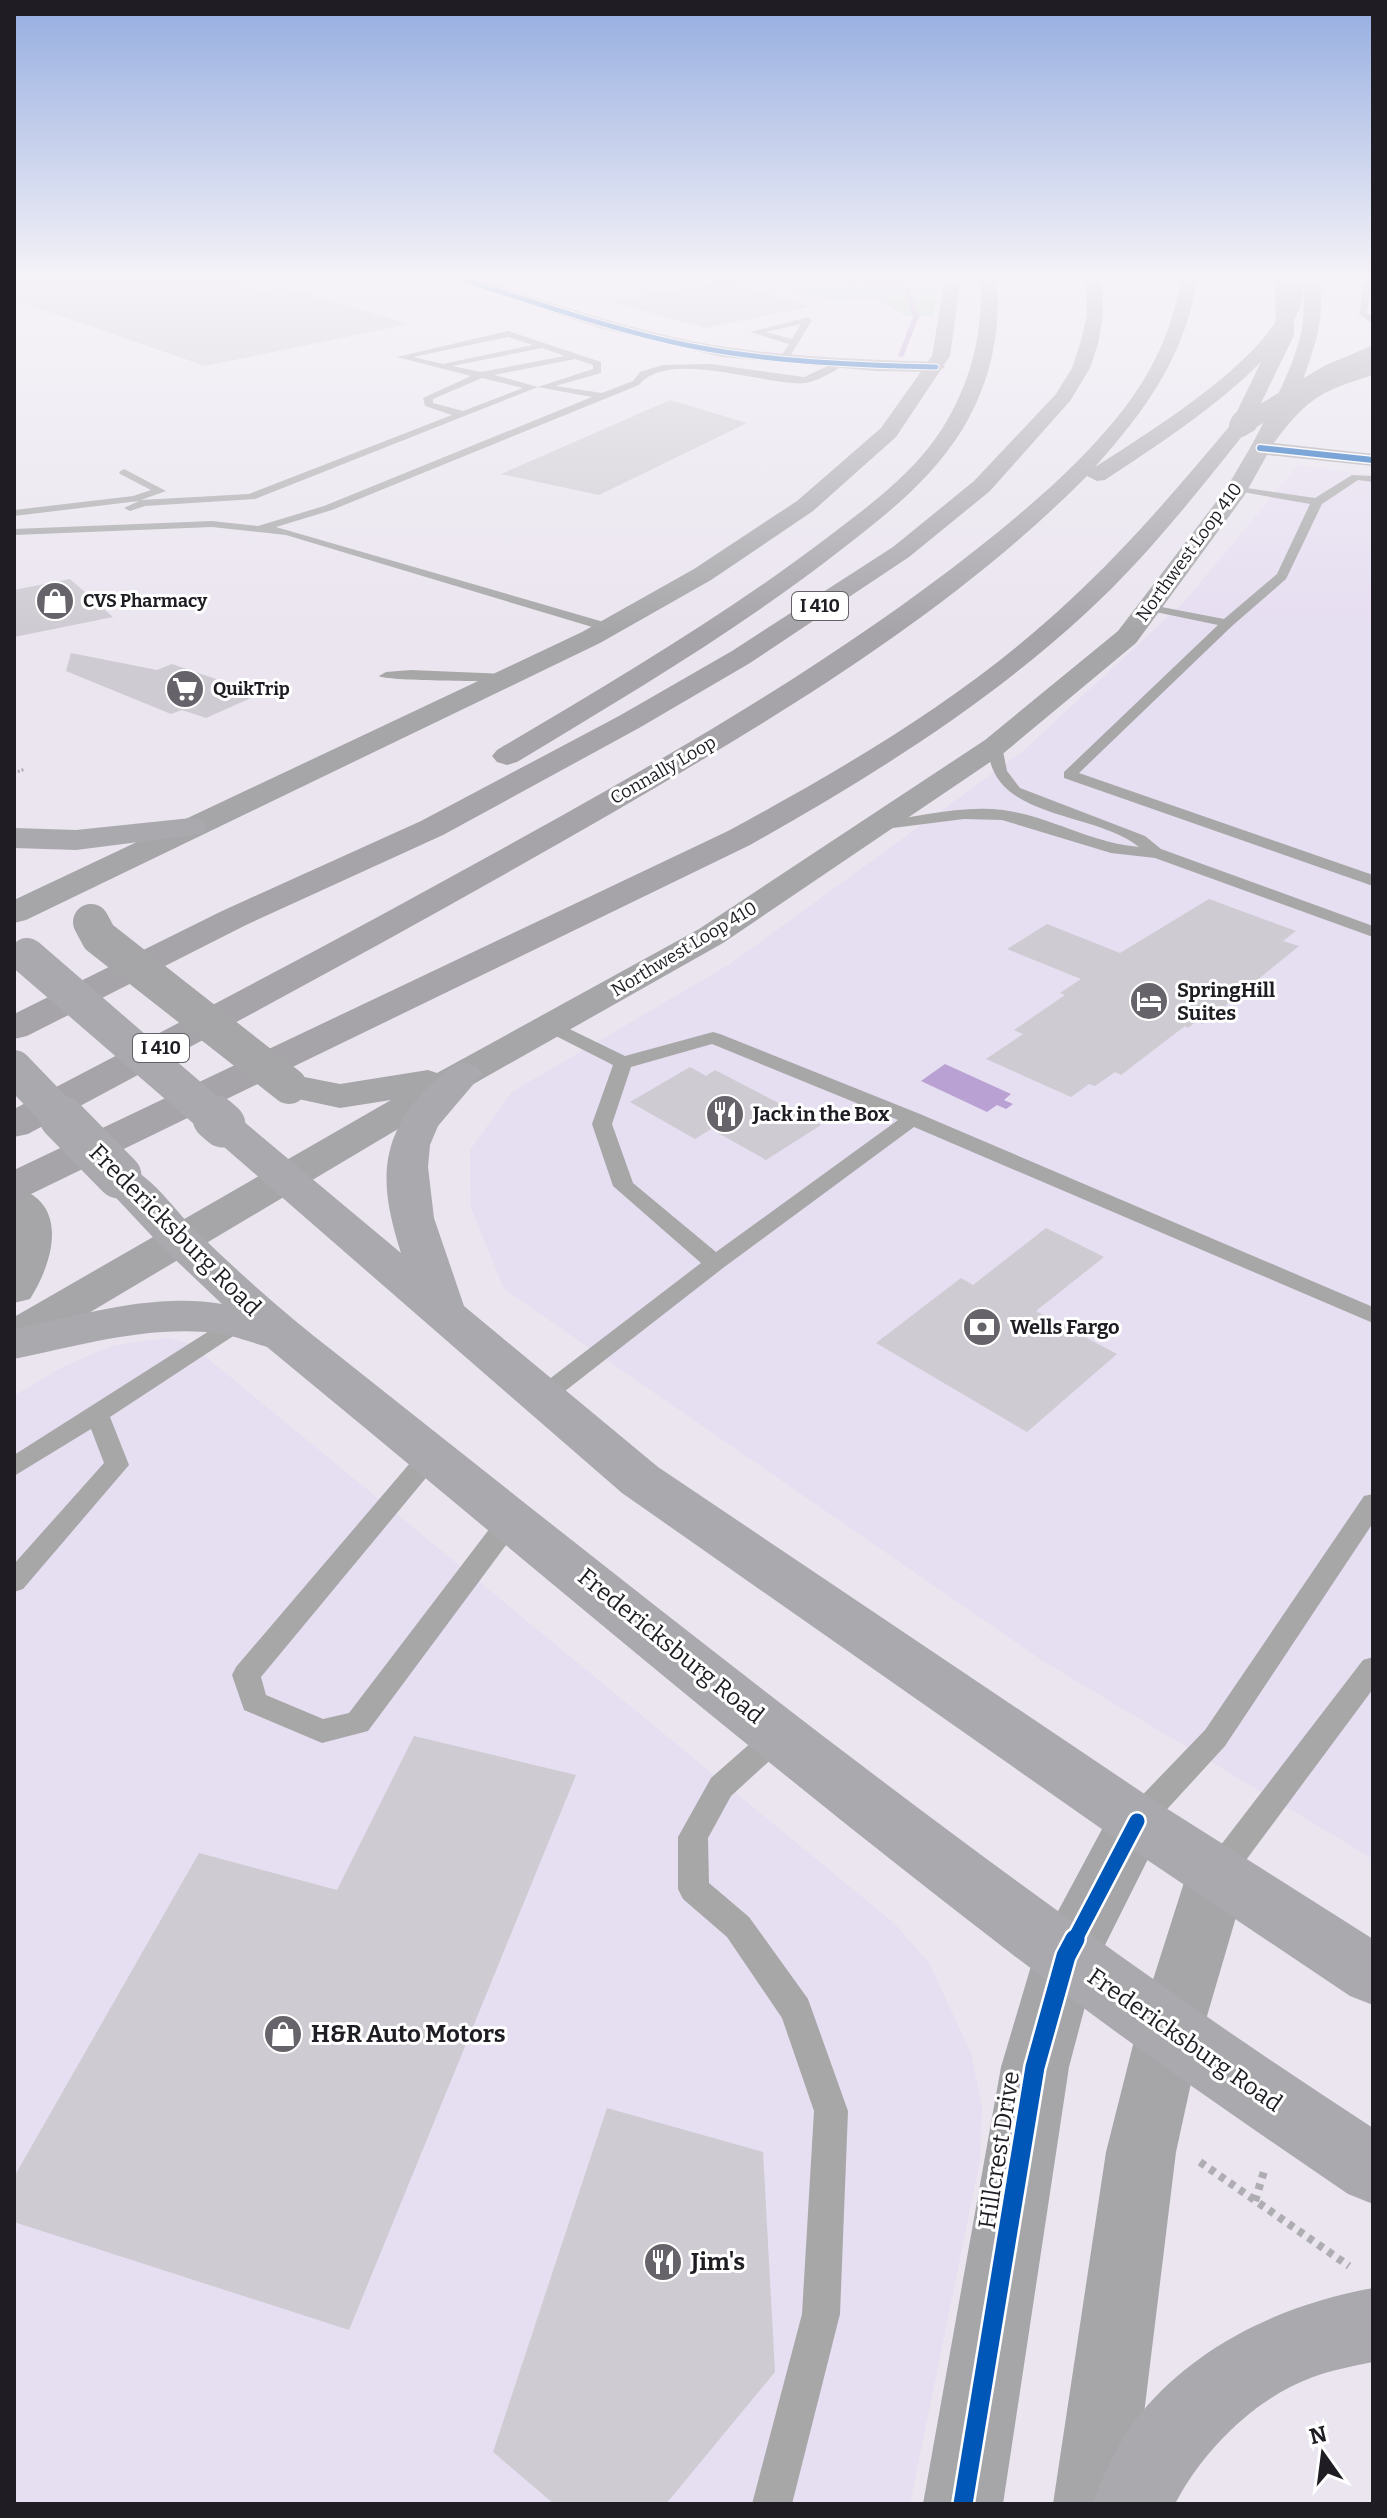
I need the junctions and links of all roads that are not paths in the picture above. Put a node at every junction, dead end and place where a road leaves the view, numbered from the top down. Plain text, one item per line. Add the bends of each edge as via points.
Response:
1 (431, 397) edge
2 (512, 397) edge
3 (601, 397) edge
4 (916, 397) edge
5 (972, 397) edge
6 (1063, 397) edge
7 (1141, 397) edge
8 (1208, 397) edge
9 (1264, 397) edge
10 (1278, 397) edge
11 (1301, 397) edge
12 (1306, 397) edge
13 (463, 414) junction
14 (1250, 437) junction
15 (1373, 460) edge
16 (124, 472) dead end
17 (1373, 479) edge
18 (1237, 488) junction
19 (1317, 502) junction
20 (132, 503) junction
21 (14, 513) edge
22 (1031, 518) junction
23 (131, 527) junction
24 (103, 529) junction
25 (259, 529) junction
26 (14, 532) edge
27 (31, 545) dead end
28 (1150, 607) junction
29 (1227, 623) junction
30 (609, 628) junction
31 (386, 676) dead end
32 (506, 678) junction
33 (995, 746) junction
34 (488, 767) dead end
35 (434, 799) dead end
36 (191, 827) junction
37 (875, 828) junction
38 (14, 838) edge
39 (1157, 853) junction
40 (110, 867) junction
41 (1373, 881) edge
42 (14, 913) edge
43 (234, 918) junction
44 (1372, 931) edge
45 (20, 950) edge
46 (551, 1026) junction
47 (14, 1028) edge
48 (623, 1063) junction
49 (14, 1068) edge
50 (463, 1074) junction
51 (913, 1118) junction
52 (14, 1125) edge
53 (285, 1179) junction
54 (18, 1200) edge
55 (179, 1239) junction
56 (715, 1263) junction
57 (14, 1289) edge
58 (444, 1312) junction
59 (1373, 1316) edge
60 (259, 1330) junction
61 (14, 1337) edge
62 (14, 1344) edge
63 (543, 1396) junction
64 (97, 1414) junction
65 (431, 1455) junction
66 (14, 1467) edge
67 (1373, 1503) edge
68 (512, 1518) junction
69 (14, 1582) edge
70 (1373, 1668) edge
71 (780, 1734) junction
72 (1137, 1821) junction
73 (1218, 1873) junction
74 (1066, 1956) junction
75 (1373, 1975) edge
76 (1169, 2033) junction
77 (1373, 2169) edge
78 (1366, 2299) edge
79 (772, 2504) edge
80 (963, 2504) edge
81 (1093, 2504) edge
82 (1132, 2504) edge

1 - 13 lane via 428,404
2 - 13 lane
3 - 25 lane via 328,508
4 - 30 main road via 899,421 793,517
5 - 34 highway via 938,452 897,494 784,584
6 - 43 highway, I 410 via 982,486 901,552 741,657 432,828
7 - 22 highway, Connally Loop / I 410 via 1127,419
8 - 22 highway via 1173,426
9 - 14 highway, bridge
10 - 14 highway
11 - 14 highway, bridge
12 - 14 main road, Northwest Loop 410
13 - 20 lane via 251,497
14 - 15 main road
14 - 18 main road, Northwest Loop 410
14 - 54 highway via 1180,499 1078,607 947,712 846,779 739,838
16 - 20 lane via 161,491
17 - 19 lane via 1356,477
18 - 19 lane
18 - 28 main road, Northwest Loop 410
19 - 29 lane via 1282,576
20 - 21 lane
20 - 23 lane
22 - 52 highway, Connally Loop / I 410 via 943,590 768,708 513,858
23 - 24 lane
23 - 25 lane via 212,524
24 - 26 lane
24 - 27 lane
25 - 30 lane via 316,539
28 - 29 lane
28 - 33 main road, Northwest Loop 410 via 1127,637
29 - 41 lane via 1069,775
30 - 32 main road
31 - 32 lane
32 - 36 main road
33 - 37 main road, Northwest Loop 410
33 - 39 lane via 1001,777 1015,791 1139,839
35 - 43 highway
36 - 38 main road via 76,840
36 - 40 main road
37 - 39 lane via 964,814 1003,815 1117,850
37 - 46 main road, Northwest Loop 410 via 711,936
39 - 44 lane
40 - 42 main road
40 - 50 main road, bridge via 91,901 91,922 99,937 289,1086 340,1096
43 - 47 highway, I 410
45 - 53 main road, bridge
46 - 48 lane
46 - 50 main road, Northwest Loop 410
48 - 51 lane via 713,1038
48 - 56 lane via 602,1124 623,1186
49 - 55 main road, Fredericksburg Road, bridge
50 - 53 main road, Northwest Loop 410
50 - 58 main road via 417,1126 407,1154 420,1248
51 - 56 lane
51 - 59 lane
53 - 55 main road, Northwest Loop 410
53 - 58 main road
54 - 57 main road via 30,1244
55 - 60 main road, Fredericksburg Road
55 - 61 main road, Northwest Loop 410
56 - 63 lane
58 - 63 main road
60 - 62 main road via 208,1317 165,1317
60 - 64 lane
60 - 65 main road, Fredericksburg Road
63 - 72 main road via 640,1480
64 - 66 lane
64 - 69 lane via 117,1465
65 - 68 main road, Fredericksburg Road
65 - 68 lane via 246,1675 254,1702 322,1731 358,1723
67 - 72 lane via 1215,1738
68 - 71 main road, Fredericksburg Road
70 - 73 lane
71 - 74 main road, Fredericksburg Road
71 - 79 lane via 721,1787 693,1837 694,1889 738,1927 796,2010 831,2111 821,2314
72 - 73 main road
72 - 74 main road, Hillcrest Drive
73 - 75 main road
73 - 76 main road
74 - 76 main road, Fredericksburg Road
74 - 80 main road, Hillcrest Drive via 1035,2067
76 - 77 main road, Fredericksburg Road
76 - 81 main road via 1141,2152
78 - 82 main road via 1344,2329 1287,2347 1222,2388 1168,2442

